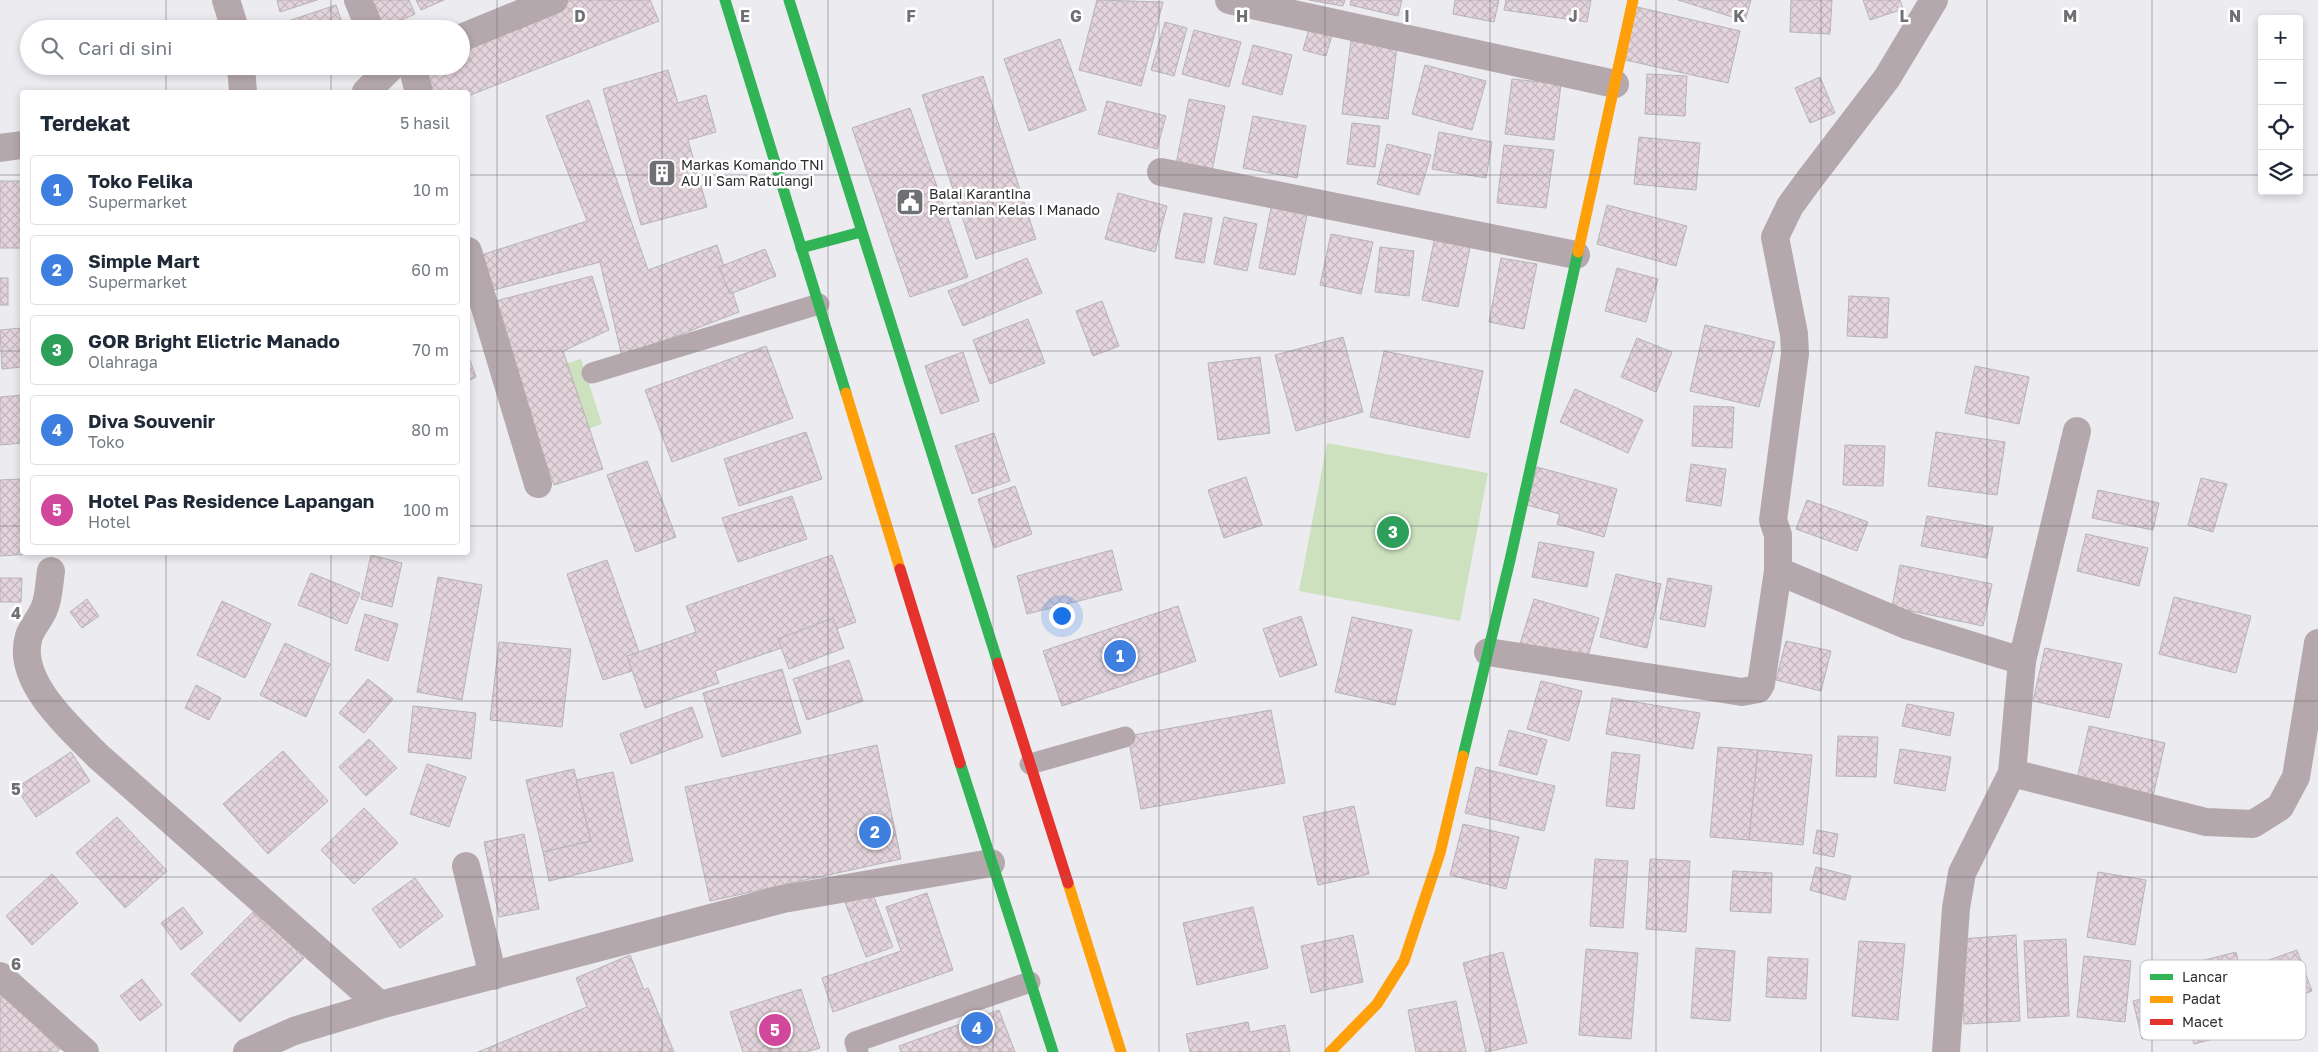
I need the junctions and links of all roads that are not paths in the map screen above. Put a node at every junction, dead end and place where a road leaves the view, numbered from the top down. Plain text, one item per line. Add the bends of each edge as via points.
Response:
1 (226, 0) edge
2 (358, 0) edge
3 (554, 0) edge
4 (725, 0) edge
5 (788, 0) edge
6 (1229, 0) edge
7 (1633, 0) edge
8 (1934, 0) edge
9 (232, 20) edge
10 (366, 20) edge
11 (470, 34) edge
12 (242, 75) edge
13 (383, 75) edge
14 (415, 75) edge
15 (1615, 84) junction
16 (243, 90) edge
17 (368, 90) edge
18 (419, 90) edge
19 (20, 145) edge
20 (0, 148) edge
21 (1161, 172) dead end
22 (861, 232) junction
23 (801, 248) junction
24 (1576, 255) junction
25 (470, 258) edge
26 (819, 304) junction
27 (592, 373) dead end
28 (2077, 431) dead end
29 (538, 484) dead end
30 (1778, 571) junction
31 (50, 572) dead end
32 (2318, 643) edge
33 (1488, 652) junction
34 (2022, 661) junction
35 (1125, 738) dead end
36 (1030, 764) junction
37 (2012, 773) junction
38 (991, 863) junction
39 (466, 866) dead end
40 (0, 976) edge
41 (493, 976) junction
42 (1030, 982) junction
43 (380, 1005) junction
44 (85, 1052) edge
45 (247, 1052) edge
46 (858, 1052) edge
47 (1053, 1052) edge
48 (1121, 1052) edge
49 (1330, 1052) edge
50 (1946, 1052) edge

1 - 9 street
2 - 10 street
3 - 11 street
4 - 23 main road
5 - 22 main road
6 - 15 street
7 - 15 main road
8 - 30 street via 1887,78 1790,206 1775,237 1795,354 1773,520 1778,535
12 - 16 street
13 - 17 street
14 - 18 street
15 - 24 main road
19 - 20 street
21 - 24 street
22 - 23 main road
22 - 36 main road
23 - 26 main road
24 - 33 main road
25 - 29 street
26 - 27 lane
26 - 38 main road
28 - 34 street
30 - 33 street via 1762,684 1758,689 1742,692
30 - 34 street via 1910,626
31 - 43 street via 44,609 29,636 27,654 32,674 49,703 100,757
32 - 37 street via 2296,777 2280,807 2253,824 2206,822
33 - 49 main road via 1440,853 1404,961 1377,1004
34 - 37 street
35 - 36 lane
36 - 48 main road
37 - 50 street via 1962,873 1956,908
38 - 41 street via 783,899
38 - 42 main road
39 - 41 street
40 - 44 street
41 - 43 street
42 - 46 lane via 855,1042
42 - 47 main road
43 - 45 street via 294,1031

